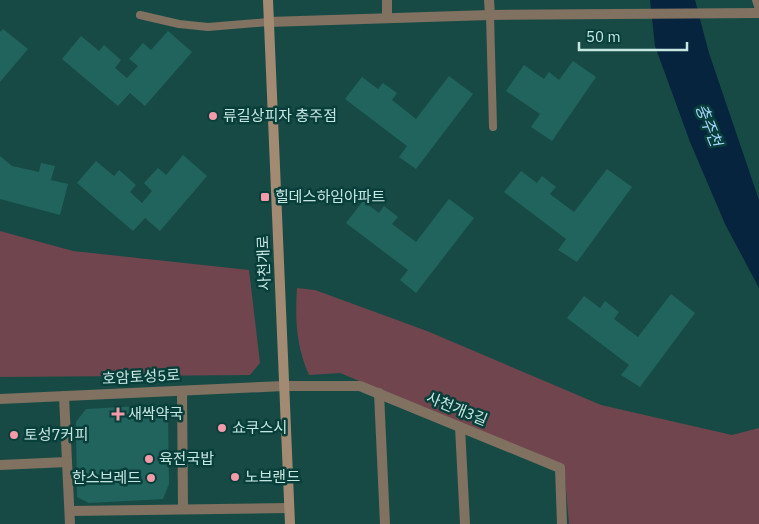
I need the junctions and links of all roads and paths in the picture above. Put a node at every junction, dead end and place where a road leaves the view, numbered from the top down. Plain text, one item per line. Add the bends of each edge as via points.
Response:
1 (268, 0) edge
2 (386, 0) edge
3 (490, 0) edge
4 (757, 0) edge
5 (759, 6) edge
6 (759, 13) edge
7 (140, 15) dead end
8 (490, 15) junction
9 (387, 18) junction
10 (268, 22) junction
11 (493, 127) dead end
12 (284, 386) junction
13 (182, 391) junction
14 (379, 393) junction
15 (64, 396) junction
16 (0, 399) edge
17 (460, 427) junction
18 (67, 462) junction
19 (0, 465) edge
20 (183, 508) junction
21 (289, 508) junction
22 (70, 510) junction
23 (70, 524) edge
24 (290, 524) edge
25 (385, 524) edge
26 (465, 524) edge
27 (562, 524) edge

1 - 10 street, 사천개로
2 - 9 street
3 - 8 street
4 - 5 street
6 - 8 street
7 - 10 lane via 208,27
8 - 9 street
8 - 11 lane
9 - 10 street
10 - 12 street, 사천개로
12 - 13 street, 호암토성5로
12 - 14 street, 사천개3길 via 360,386
12 - 21 street, 사천개로
13 - 15 street, 호암토성5로
13 - 20 street
14 - 17 street, 사천개3길
14 - 25 street
15 - 16 street, 호암토성5로
15 - 18 street
17 - 26 street
17 - 27 street, 사천개3길 via 560,468
18 - 19 street
18 - 22 street
20 - 21 street
20 - 22 street
21 - 24 street, 사천개로
22 - 23 street

